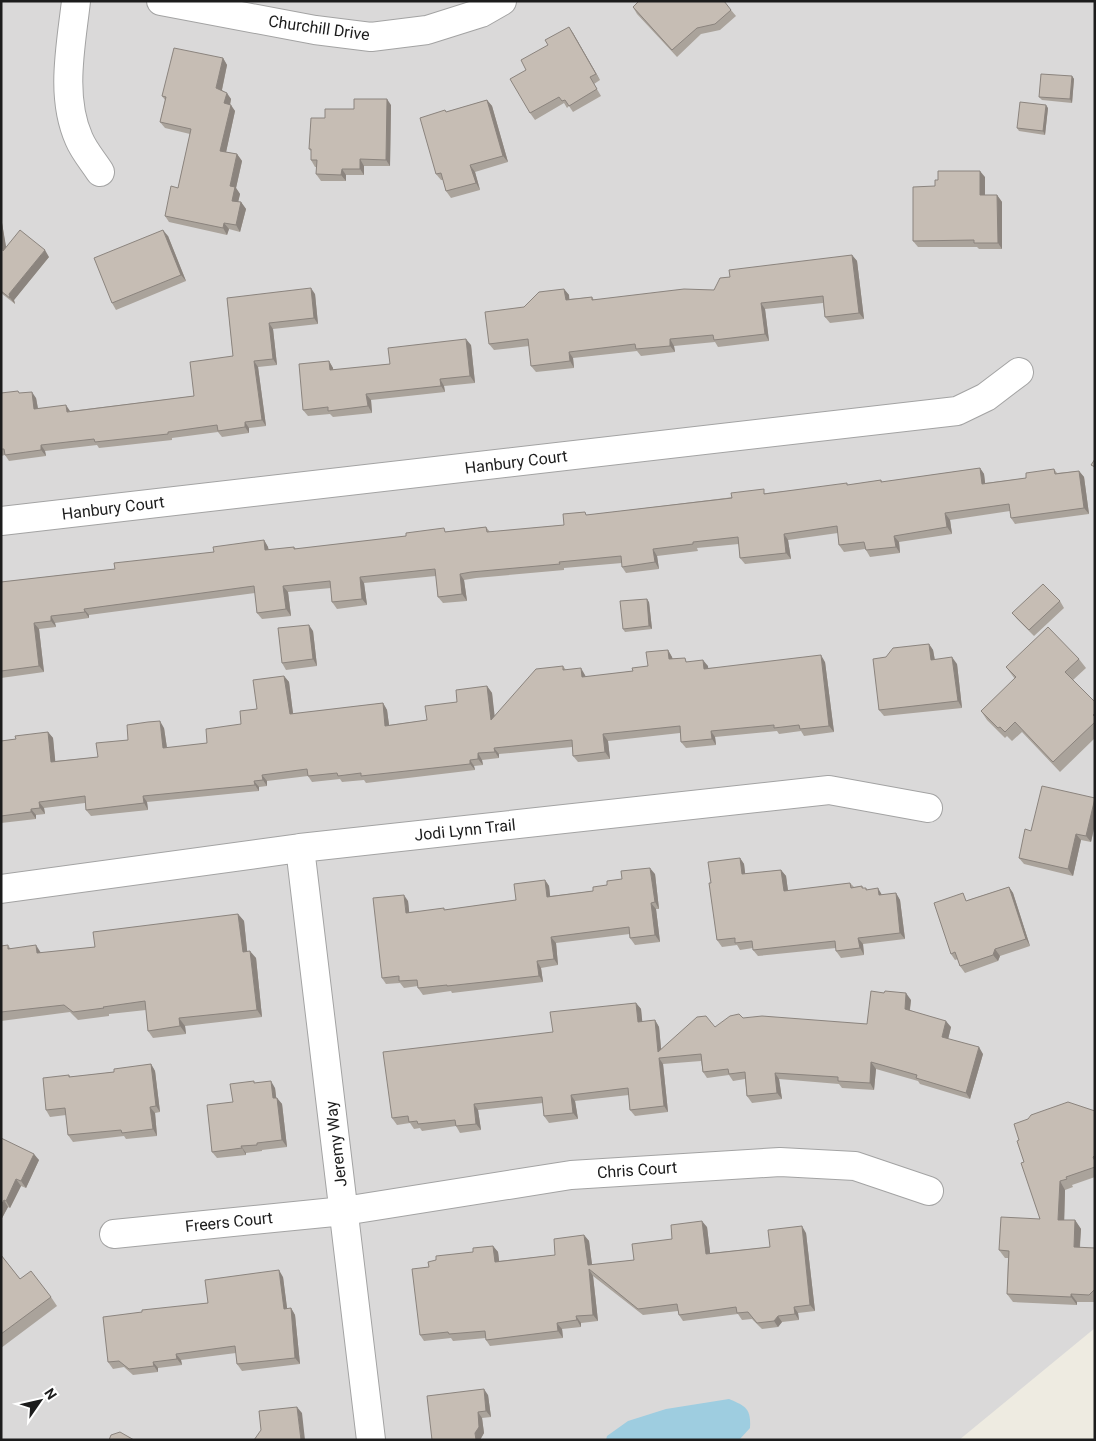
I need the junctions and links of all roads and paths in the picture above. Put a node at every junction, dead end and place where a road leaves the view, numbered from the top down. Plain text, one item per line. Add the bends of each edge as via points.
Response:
1 (76, 1) edge
2 (161, 1) edge
3 (502, 1) edge
4 (100, 172) dead end
5 (1019, 372) dead end
6 (1, 521) edge
7 (928, 808) dead end
8 (300, 848) junction
9 (1, 889) edge
10 (929, 1191) dead end
11 (344, 1211) junction
12 (114, 1234) dead end
13 (371, 1440) edge

1 - 4 street via 69,66 69,104 79,140
2 - 3 street, Churchill Drive via 315,30 371,37 427,30 481,13
5 - 6 street, Hanbury Court via 986,397 957,411
7 - 8 street, Jodi Lynn Trail via 829,790
8 - 9 street, Jodi Lynn Trail
8 - 11 street, Jeremy Way
10 - 11 street, Chris Court via 855,1166 780,1162 571,1175
11 - 12 street, Freers Court
11 - 13 street, Jeremy Way

